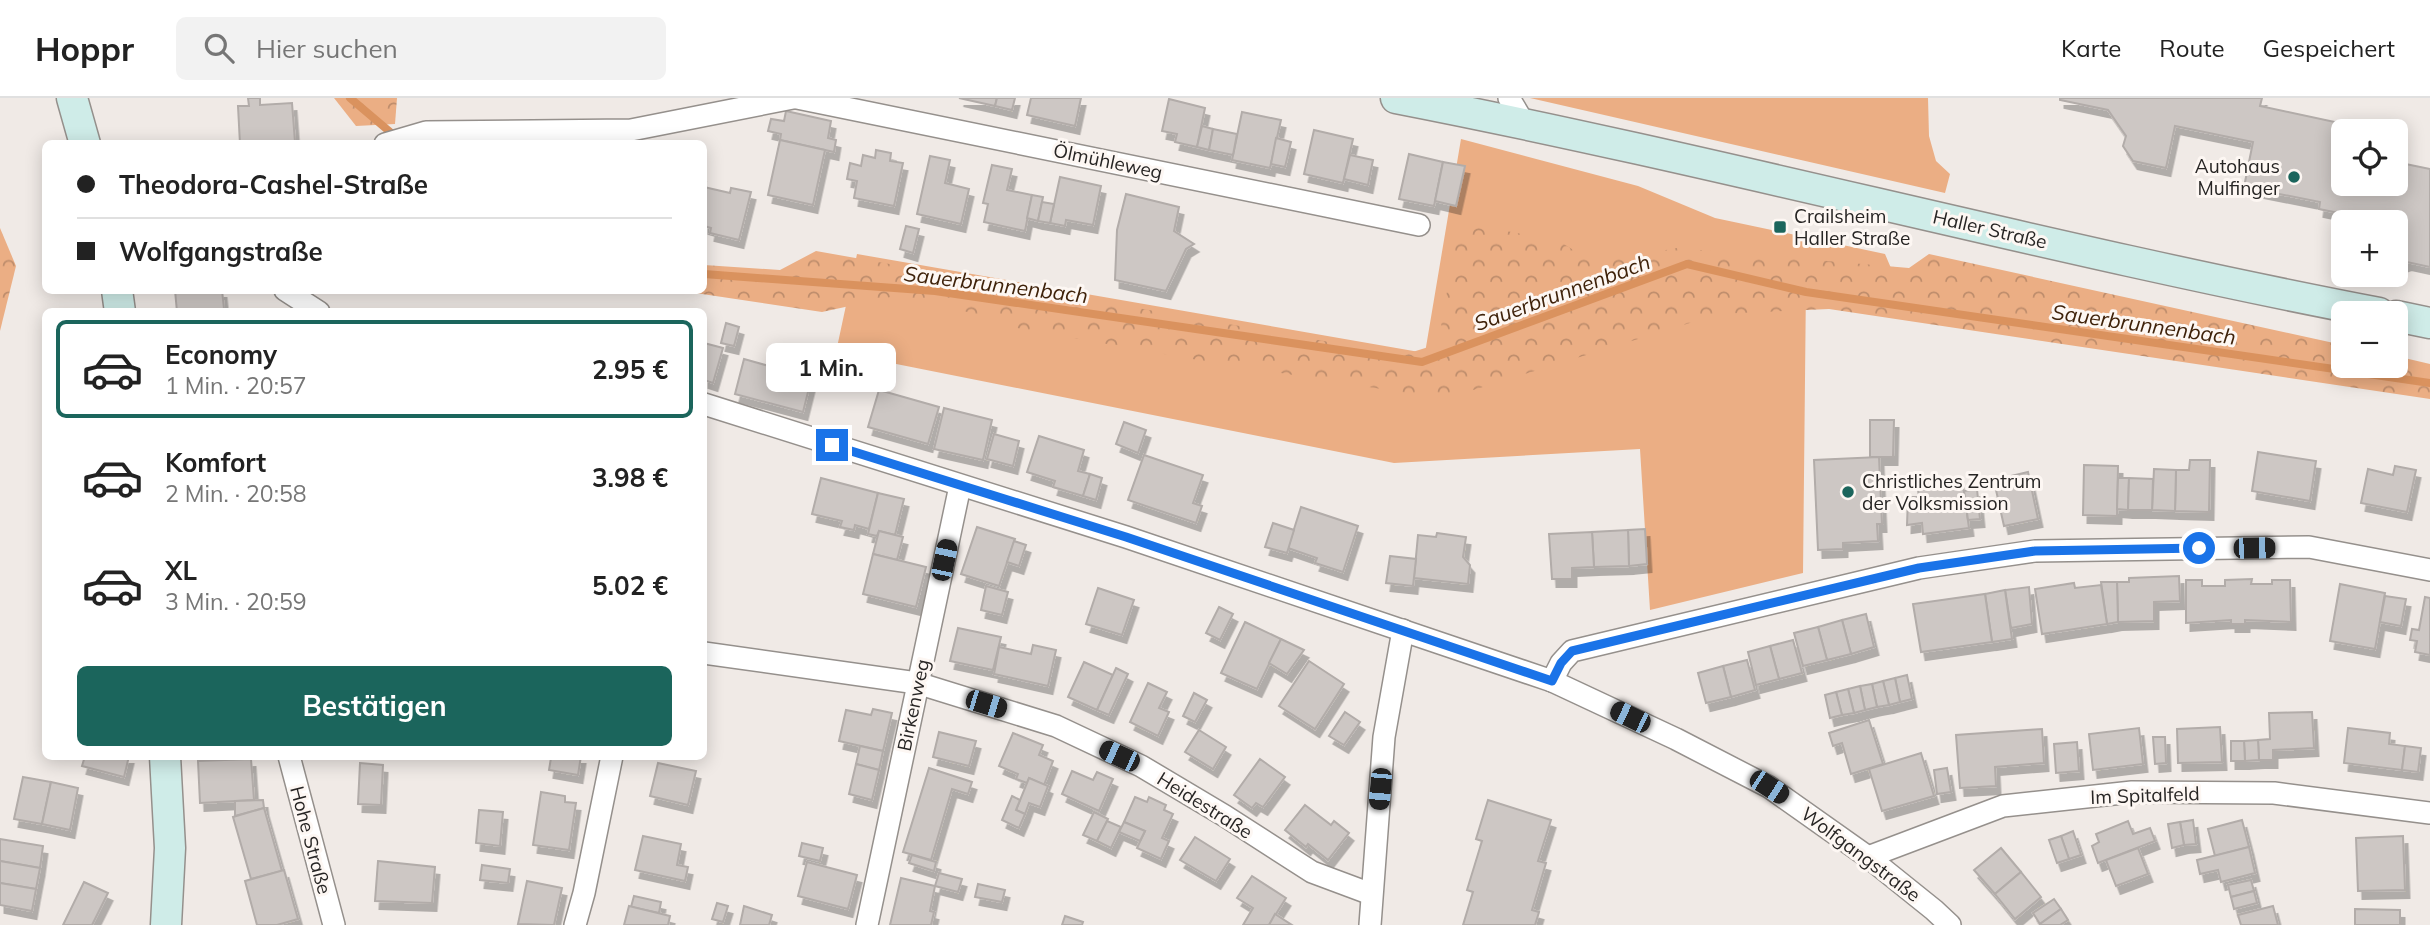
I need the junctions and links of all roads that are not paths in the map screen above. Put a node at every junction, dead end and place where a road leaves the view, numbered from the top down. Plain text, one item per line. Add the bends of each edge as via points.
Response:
1 (72, 98) edge
2 (795, 98) edge
3 (1396, 98) edge
4 (1509, 98) edge
5 (1450, 102) edge
6 (1525, 125) junction
7 (84, 140) edge
8 (399, 140) edge
9 (1419, 225) dead end
10 (291, 294) edge
11 (2331, 303) edge
12 (313, 308) edge
13 (2408, 318) edge
14 (2430, 323) edge
15 (707, 405) edge
16 (960, 486) junction
17 (2430, 570) edge
18 (1402, 630) junction
19 (707, 653) edge
20 (1552, 681) junction
21 (917, 682) junction
22 (165, 760) edge
23 (290, 760) edge
24 (611, 760) edge
25 (2430, 813) edge
26 (1868, 857) junction
27 (1371, 894) junction
28 (166, 925) edge
29 (334, 925) edge
30 (575, 925) edge
31 (867, 925) edge
32 (1370, 925) edge
33 (1950, 925) edge

1 - 7 main road
2 - 8 street, Ölmühleweg via 631,130 426,132
2 - 9 street, Ölmühleweg
3 - 5 main road, Haller Straße
4 - 6 street
5 - 6 main road, Haller Straße
6 - 11 main road, Haller Straße
10 - 12 street
13 - 14 main road
15 - 16 street, Wolfgangstraße
16 - 18 street, Wolfgangstraße
16 - 21 street, Birkenweg
17 - 20 street via 2309,547 2035,551 1919,568 1572,651
18 - 20 street, Wolfgangstraße
18 - 27 street via 1384,737
19 - 21 street, Heidestraße
20 - 26 street, Wolfgangstraße via 1769,787
21 - 27 street, Heidestraße via 1056,726 1141,766 1312,873
21 - 31 street, Birkenweg
22 - 28 main road via 170,848
23 - 29 street, Hohe Straße
24 - 30 street
25 - 26 street, Im Spitalfeld via 2274,793 2132,792 2003,806
26 - 33 street, Wolfgangstraße
27 - 32 street

